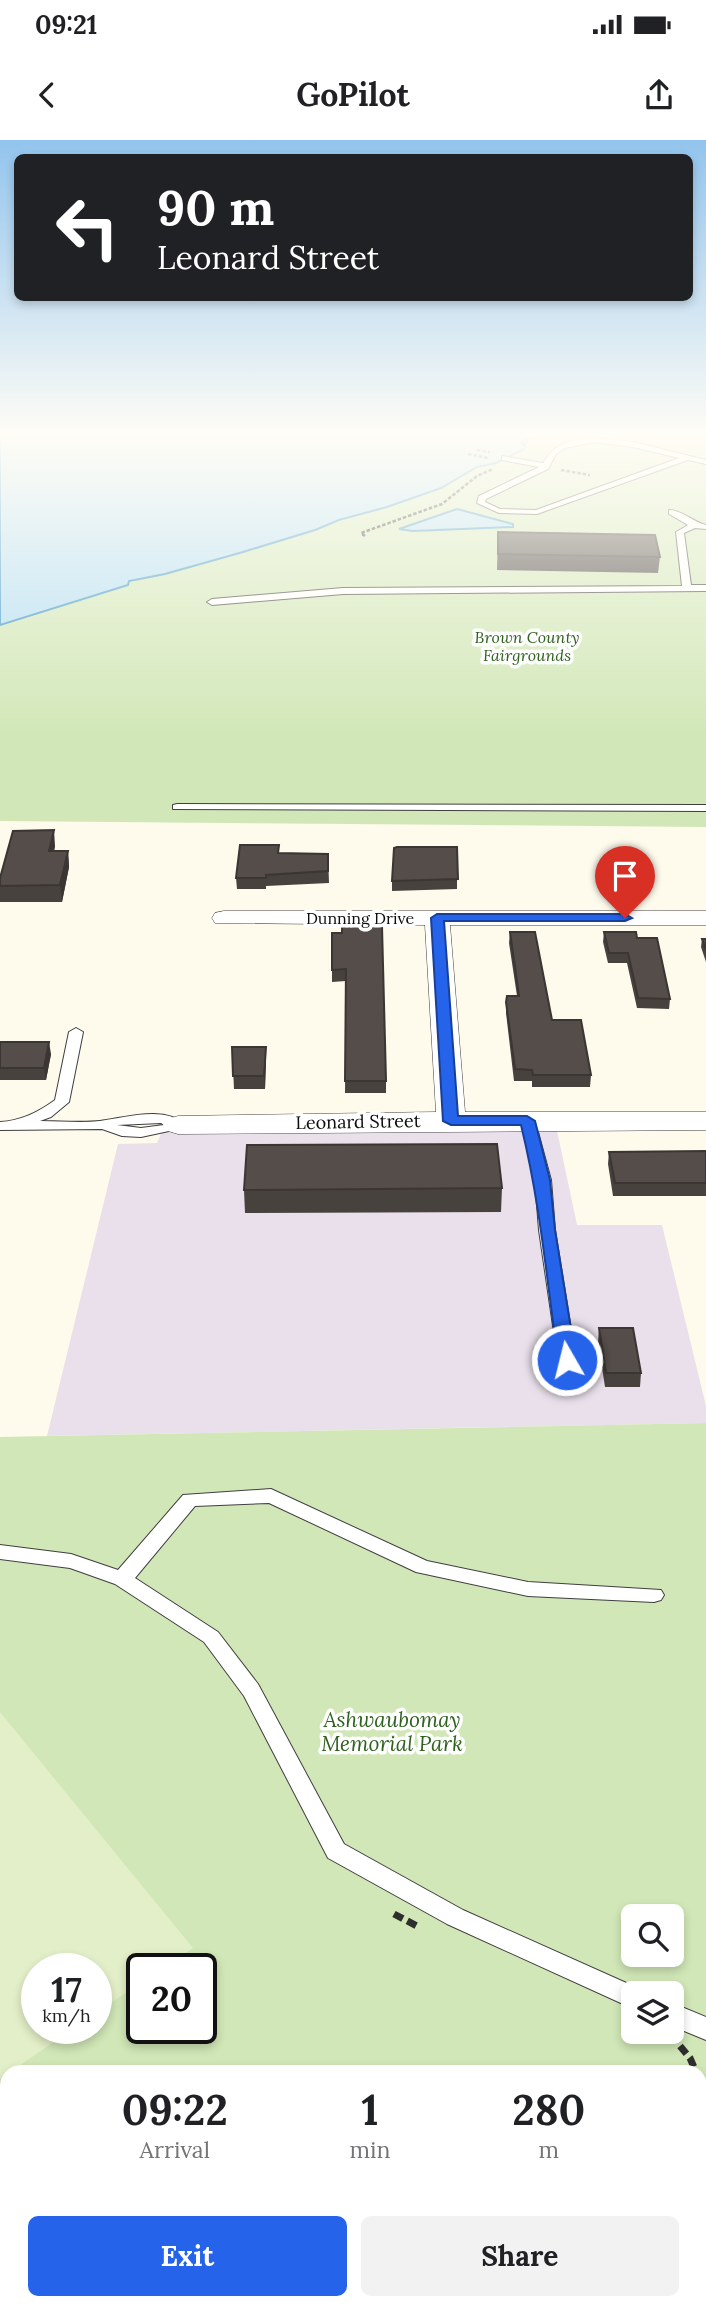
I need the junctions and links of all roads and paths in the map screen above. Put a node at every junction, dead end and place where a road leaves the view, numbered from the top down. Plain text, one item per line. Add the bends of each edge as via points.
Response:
1 (681, 538) edge
2 (687, 588) junction
3 (706, 588) edge
4 (212, 601) dead end
5 (177, 807) dead end
6 (706, 808) edge
7 (224, 918) dead end
8 (437, 918) junction
9 (706, 918) edge
10 (76, 1032) dead end
11 (451, 1121) junction
12 (527, 1121) junction
13 (706, 1121) edge
14 (178, 1125) joint
15 (6, 1126) edge
16 (567, 1360) dead end
17 (0, 1552) edge
18 (122, 1579) junction
19 (654, 1595) dead end
20 (621, 1992) edge
21 (684, 2027) edge
22 (706, 2029) edge
23 (683, 2044) edge
24 (693, 2065) edge

1 - 2 lane
2 - 3 lane
2 - 4 lane via 342,591
5 - 6 lane
7 - 8 street, Dunning Drive
8 - 9 street, Dunning Drive
8 - 11 street
10 - 15 lane via 62,1102 46,1114
11 - 12 street, Leonard Street
11 - 14 street, Leonard Street
12 - 13 street, Leonard Street
12 - 16 lane via 543,1180
14 - 15 lane, Leonard Street via 163,1119
17 - 18 lane via 71,1560
18 - 19 lane via 191,1500 271,1496 423,1567 528,1589
18 - 20 lane via 211,1637 251,1690 336,1851 455,1917
21 - 22 lane
23 - 24 path

